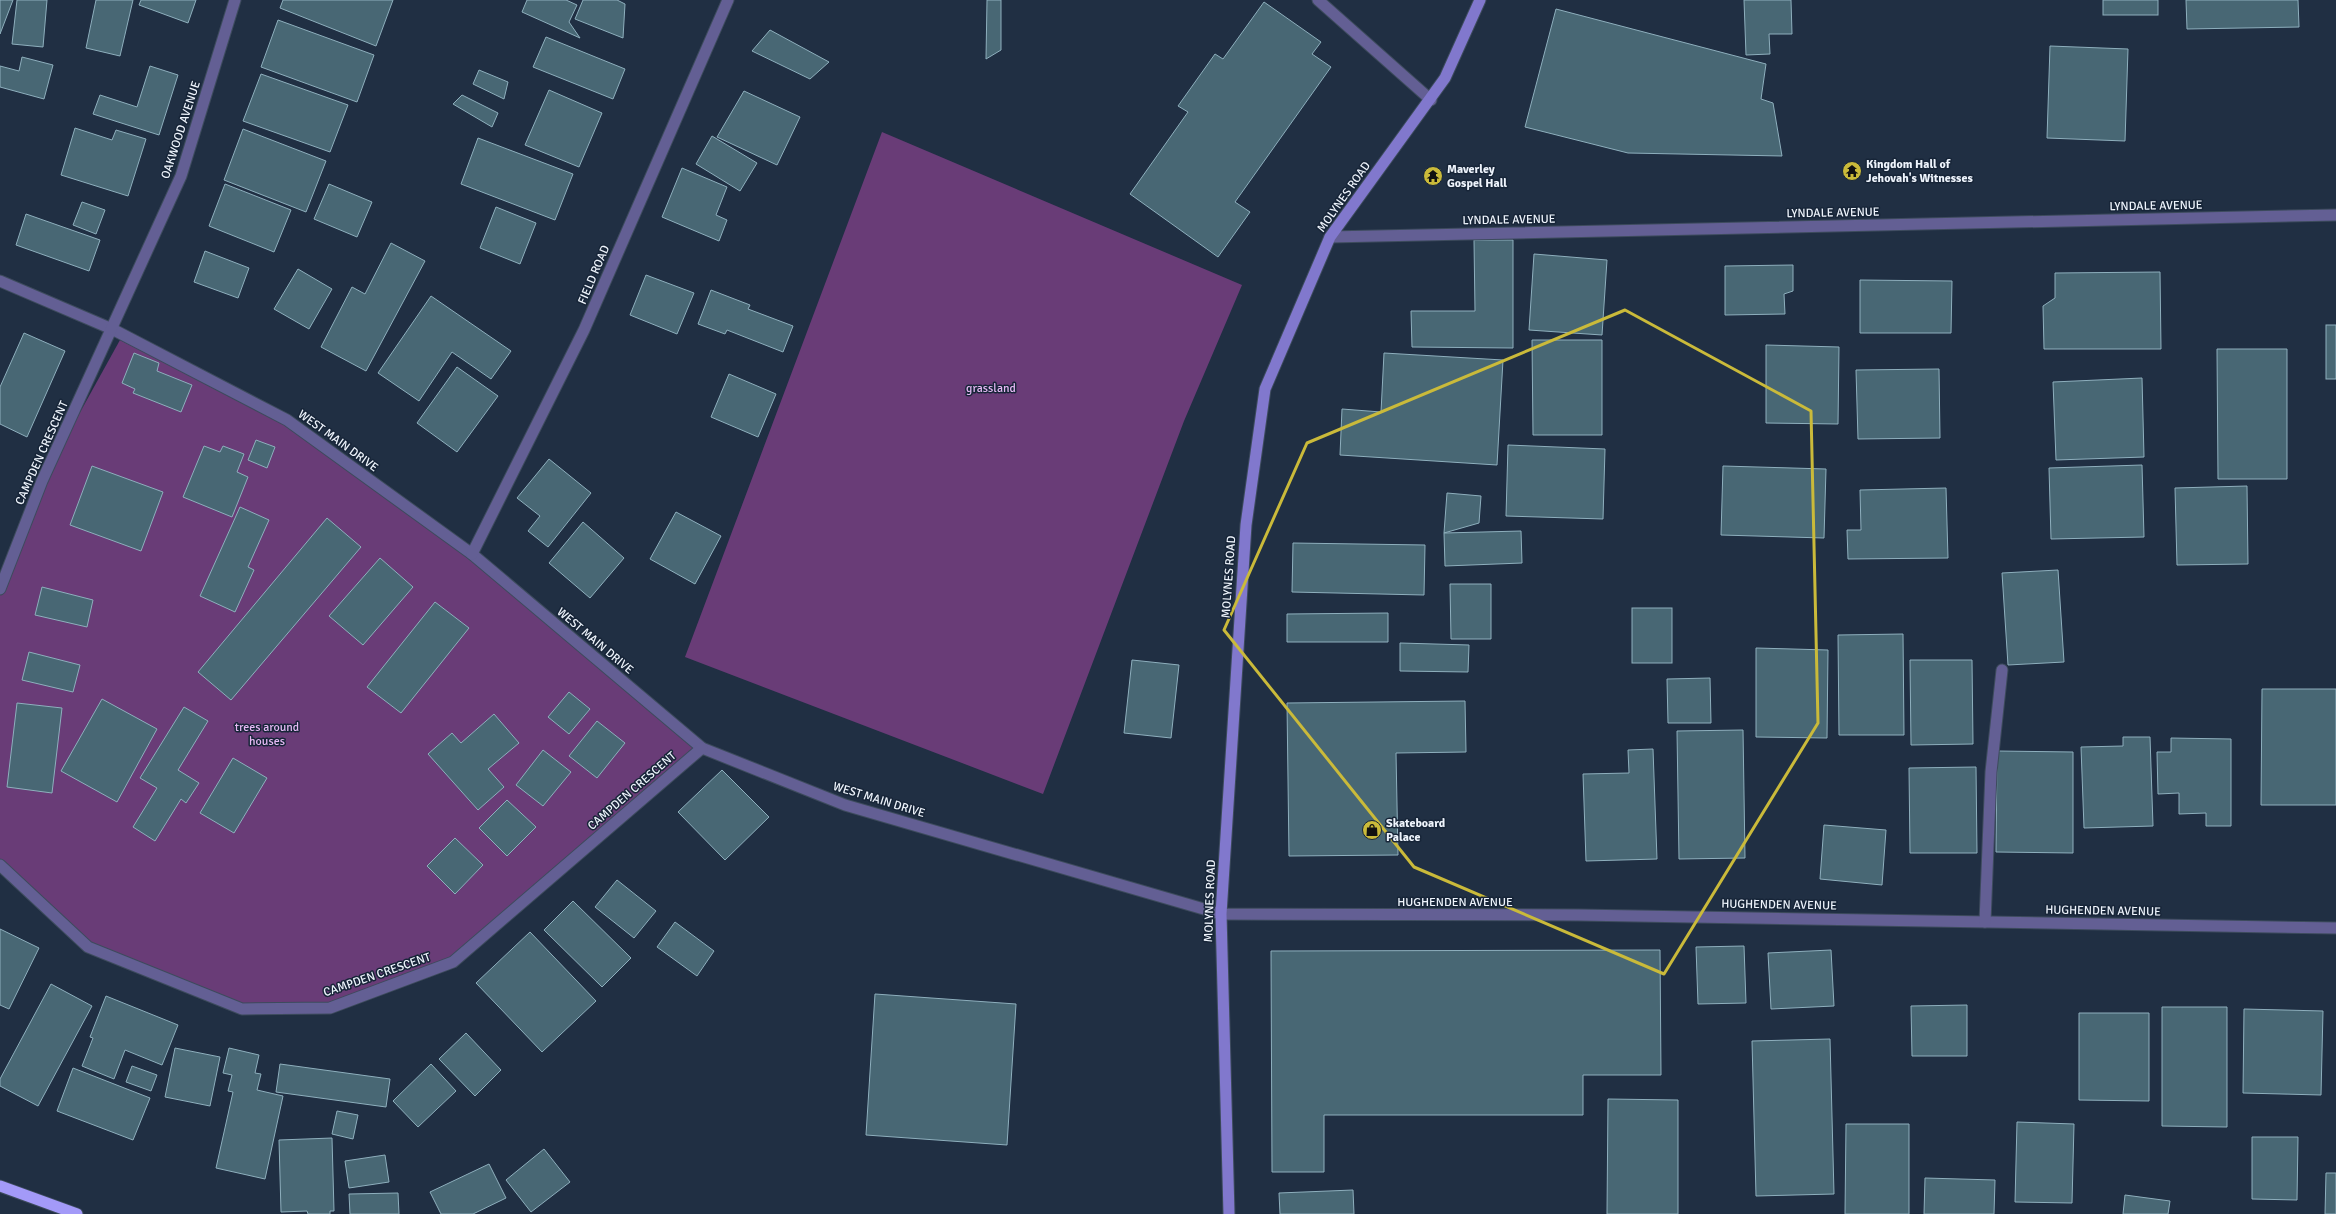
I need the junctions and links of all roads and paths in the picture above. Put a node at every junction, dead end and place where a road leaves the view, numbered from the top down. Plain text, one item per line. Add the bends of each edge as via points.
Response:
1 (235, 0) edge
2 (728, 0) edge
3 (1318, 0) edge
4 (1480, 0) edge
5 (1430, 100) junction
6 (2336, 215) edge
7 (1330, 237) junction
8 (0, 281) edge
9 (112, 329) junction
10 (472, 554) junction
11 (0, 589) edge
12 (2002, 670) dead end
13 (702, 748) junction
14 (0, 865) edge
15 (1221, 914) junction
16 (1985, 922) junction
17 (2336, 928) edge
18 (0, 1186) edge
19 (78, 1214) edge
20 (1229, 1214) edge

1 - 9 street, OAKWOOD AVENUE via 182,176
2 - 10 street, FIELD ROAD via 584,330
3 - 5 street
4 - 5 main road, MOLYNES ROAD via 1445,78
5 - 7 main road, MOLYNES ROAD
6 - 7 street, LYNDALE AVENUE
7 - 15 main road, MOLYNES ROAD via 1265,389 1246,525
8 - 9 street, WEST MAIN DRIVE
9 - 10 street, WEST MAIN DRIVE via 287,420
9 - 11 street, CAMPDEN CRESCENT via 42,481
10 - 13 street, WEST MAIN DRIVE
12 - 16 street via 1991,772
13 - 14 street, CAMPDEN CRESCENT via 453,962 330,1008 242,1009 88,947
13 - 15 street, WEST MAIN DRIVE via 845,805
15 - 16 street, HUGHENDEN AVENUE via 1578,915
15 - 20 main road, MOLYNES ROAD
16 - 17 street, HUGHENDEN AVENUE
18 - 19 highway

